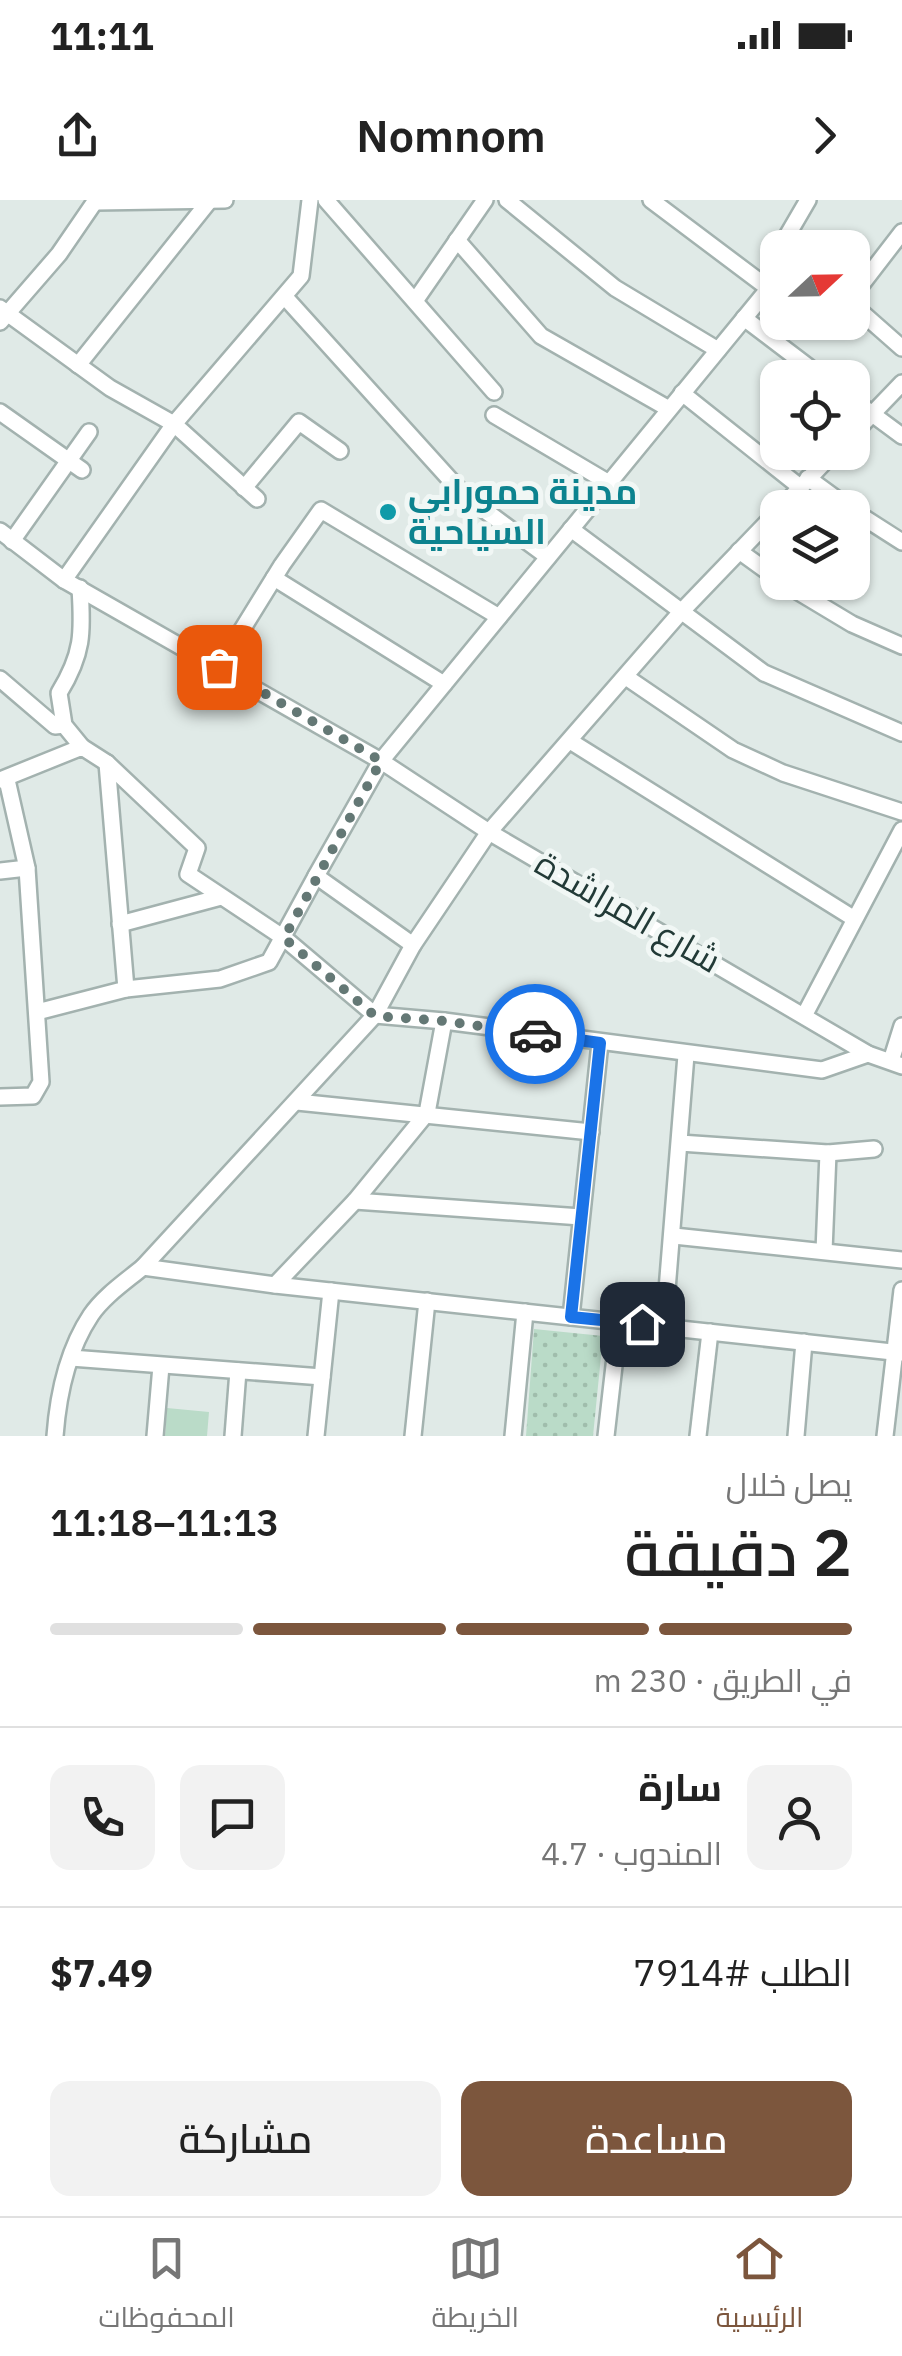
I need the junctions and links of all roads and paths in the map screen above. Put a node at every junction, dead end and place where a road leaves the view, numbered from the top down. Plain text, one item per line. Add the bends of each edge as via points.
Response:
1 (210, 200) edge
2 (225, 200) edge
3 (310, 200) edge
4 (326, 200) edge
5 (485, 200) edge
6 (507, 200) edge
7 (652, 200) edge
8 (808, 200) edge
9 (96, 201) edge
10 (790, 230) edge
11 (902, 232) edge
12 (457, 240) junction
13 (760, 273) edge
14 (870, 276) edge
15 (284, 297) junction
16 (760, 298) edge
17 (414, 301) junction
18 (2, 315) edge
19 (744, 318) junction
20 (870, 318) edge
21 (901, 346) edge
22 (718, 350) junction
23 (800, 360) edge
24 (78, 365) junction
25 (902, 383) edge
26 (494, 392) dead end
27 (682, 393) junction
28 (669, 409) junction
29 (0, 412) edge
30 (870, 412) edge
31 (494, 415) dead end
32 (874, 415) junction
33 (870, 419) edge
34 (174, 424) junction
35 (88, 432) dead end
36 (902, 436) edge
37 (340, 451) dead end
38 (75, 466) junction
39 (816, 470) edge
40 (804, 482) junction
41 (609, 483) junction
42 (797, 490) edge
43 (818, 490) edge
44 (870, 521) edge
45 (571, 529) junction
46 (760, 529) edge
47 (6, 536) edge
48 (902, 542) edge
49 (739, 551) junction
50 (548, 558) junction
51 (760, 566) edge
52 (274, 578) junction
53 (64, 580) junction
54 (80, 588) junction
55 (812, 600) edge
56 (680, 613) junction
57 (499, 617) junction
58 (902, 646) edge
59 (219, 667) junction
60 (626, 677) junction
61 (0, 679) edge
62 (444, 684) junction
63 (7, 692) edge
64 (64, 725) junction
65 (902, 733) edge
66 (570, 741) junction
67 (82, 747) junction
68 (381, 761) junction
69 (107, 763) junction
70 (4, 780) edge
71 (902, 812) edge
72 (902, 830) edge
73 (489, 832) junction
74 (27, 868) junction
75 (0, 871) edge
76 (316, 876) junction
77 (221, 897) junction
78 (853, 918) junction
79 (120, 924) junction
80 (284, 938) junction
81 (413, 945) junction
82 (126, 989) junction
83 (38, 1012) junction
84 (805, 1014) junction
85 (375, 1016) junction
86 (444, 1021) junction
87 (902, 1026) edge
88 (600, 1043) junction
89 (868, 1054) junction
90 (686, 1055) junction
91 (896, 1063) edge
92 (0, 1097) edge
93 (297, 1102) junction
94 (427, 1113) junction
95 (591, 1132) junction
96 (680, 1143) junction
97 (874, 1149) dead end
98 (828, 1153) junction
99 (355, 1201) junction
100 (582, 1217) junction
101 (674, 1236) junction
102 (902, 1244) edge
103 (824, 1252) junction
104 (881, 1258) junction
105 (902, 1260) edge
106 (143, 1267) junction
107 (275, 1285) junction
108 (902, 1290) edge
109 (331, 1291) junction
110 (427, 1301) junction
111 (525, 1312) junction
112 (571, 1317) junction
113 (619, 1322) junction
114 (664, 1327) junction
115 (710, 1332) junction
116 (804, 1342) junction
117 (899, 1352) edge
118 (71, 1358) junction
119 (161, 1366) junction
120 (238, 1371) junction
121 (322, 1377) junction
122 (55, 1436) edge
123 (156, 1436) edge
124 (233, 1436) edge
125 (316, 1436) edge
126 (413, 1436) edge
127 (512, 1436) edge
128 (606, 1436) edge
129 (698, 1436) edge
130 (796, 1436) edge
131 (886, 1436) edge

1 - 2 street
1 - 9 street
1 - 24 street
3 - 15 street via 301,276
4 - 17 street
5 - 12 street
6 - 22 street via 616,288
7 - 13 street
8 - 10 street
9 - 18 street via 59,254
11 - 14 street
12 - 17 street
12 - 28 street via 541,336
15 - 34 street
15 - 50 street via 464,495
16 - 19 street
17 - 26 street
18 - 24 street
19 - 22 street
19 - 23 street
20 - 21 street
22 - 27 street
24 - 34 street
25 - 32 street
27 - 28 street
27 - 40 street
28 - 41 street
29 - 38 street
30 - 32 street
31 - 41 street
32 - 33 street
32 - 36 street
34 - 37 street via 250,493 300,422
34 - 53 street
35 - 38 street
38 - 47 street
39 - 40 street
40 - 42 street
40 - 43 street
41 - 45 street
44 - 48 street
45 - 50 street
45 - 56 street
46 - 49 street
47 - 53 street, شارع المراشدة
49 - 51 street
49 - 56 street
50 - 57 street
52 - 57 street via 321,510
52 - 59 street
52 - 62 street
53 - 54 street, شارع المراشدة
54 - 59 street, شارع المراشدة
54 - 64 street via 82,645 59,693
55 - 58 street
56 - 60 street
56 - 65 street via 764,673
57 - 62 street
59 - 68 street, شارع المراشدة
60 - 66 street
60 - 71 street via 733,750
61 - 63 street
62 - 68 street
63 - 64 street via 55,726
64 - 67 street
66 - 73 street
66 - 78 street
67 - 69 street
67 - 70 street
68 - 73 street, شارع المراشدة
68 - 76 street
69 - 77 street via 197,848 188,874
69 - 79 street
70 - 74 street
72 - 78 street
73 - 81 street
73 - 84 street, شارع المراشدة
74 - 75 street
74 - 83 street
76 - 80 street
76 - 81 street
77 - 79 street
77 - 80 street
78 - 84 street
79 - 82 street
80 - 82 street via 270,962 220,979
80 - 85 street
81 - 85 street
82 - 83 street
83 - 92 street via 40,1088 33,1096
84 - 89 street, شارع المراشدة
85 - 86 street
85 - 93 street
86 - 88 street
86 - 94 street
87 - 91 street
88 - 90 street
88 - 95 street
89 - 90 street via 822,1070
89 - 91 street, شارع المراشدة
90 - 96 street
93 - 94 street
93 - 106 street
94 - 95 street
94 - 99 street
95 - 100 street
96 - 98 street
96 - 101 street
97 - 98 street
98 - 103 street
99 - 100 street
99 - 107 street
100 - 112 street
101 - 103 street
101 - 114 street
102 - 104 street
103 - 104 street
104 - 105 street
106 - 107 street
106 - 118 street via 90,1316
107 - 109 street
108 - 117 street
109 - 110 street
109 - 121 street
110 - 111 street
110 - 126 street
111 - 112 street
111 - 127 street
112 - 113 street
113 - 114 street
113 - 128 street
114 - 115 street
115 - 116 street
115 - 129 street
116 - 117 street
116 - 130 street
117 - 131 street
118 - 119 street
118 - 122 street
119 - 120 street
119 - 123 street
120 - 121 street
120 - 124 street
121 - 125 street

